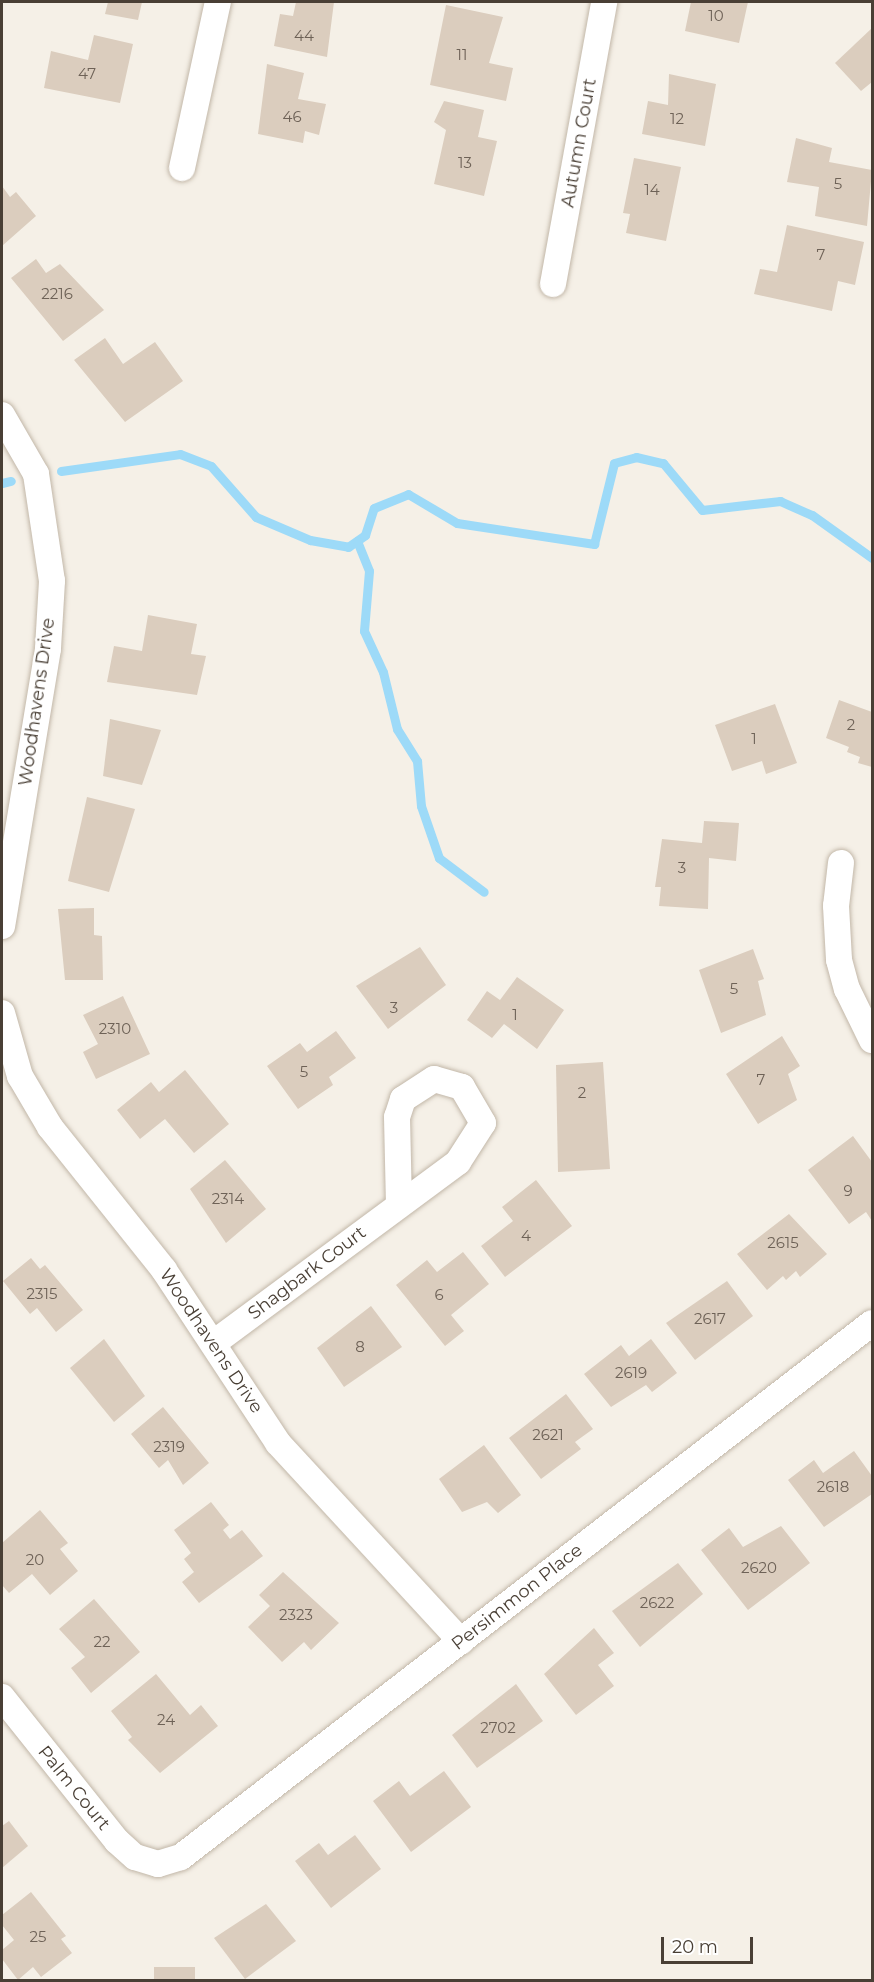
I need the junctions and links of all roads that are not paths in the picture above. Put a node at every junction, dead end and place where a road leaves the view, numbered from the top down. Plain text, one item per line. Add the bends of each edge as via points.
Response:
1 (218, 2) edge
2 (604, 2) edge
3 (182, 168) dead end
4 (553, 284) dead end
5 (2, 415) edge
6 (841, 863) dead end
7 (2, 926) edge
8 (2, 1013) edge
9 (873, 1040) edge
10 (399, 1205) junction
11 (873, 1323) edge
12 (215, 1342) junction
13 (461, 1641) junction
14 (2, 1697) edge
15 (158, 1863) joint

1 - 3 street
2 - 4 street, Autumn Court
5 - 7 street, Woodhavens Drive via 36,474 52,581 48,649
6 - 9 street via 836,906 839,960 850,998
8 - 12 street, Woodhavens Drive via 20,1076 50,1127
10 - 10 street, Shagbark Court via 429,1187 477,1138 480,1111 462,1087 434,1079 403,1099 397,1117
10 - 12 street, Shagbark Court
11 - 13 street, Persimmon Place
12 - 13 street, Woodhavens Drive via 278,1443
13 - 15 street, Persimmon Place via 201,1844
14 - 15 street, Palm Court via 117,1841 135,1857

